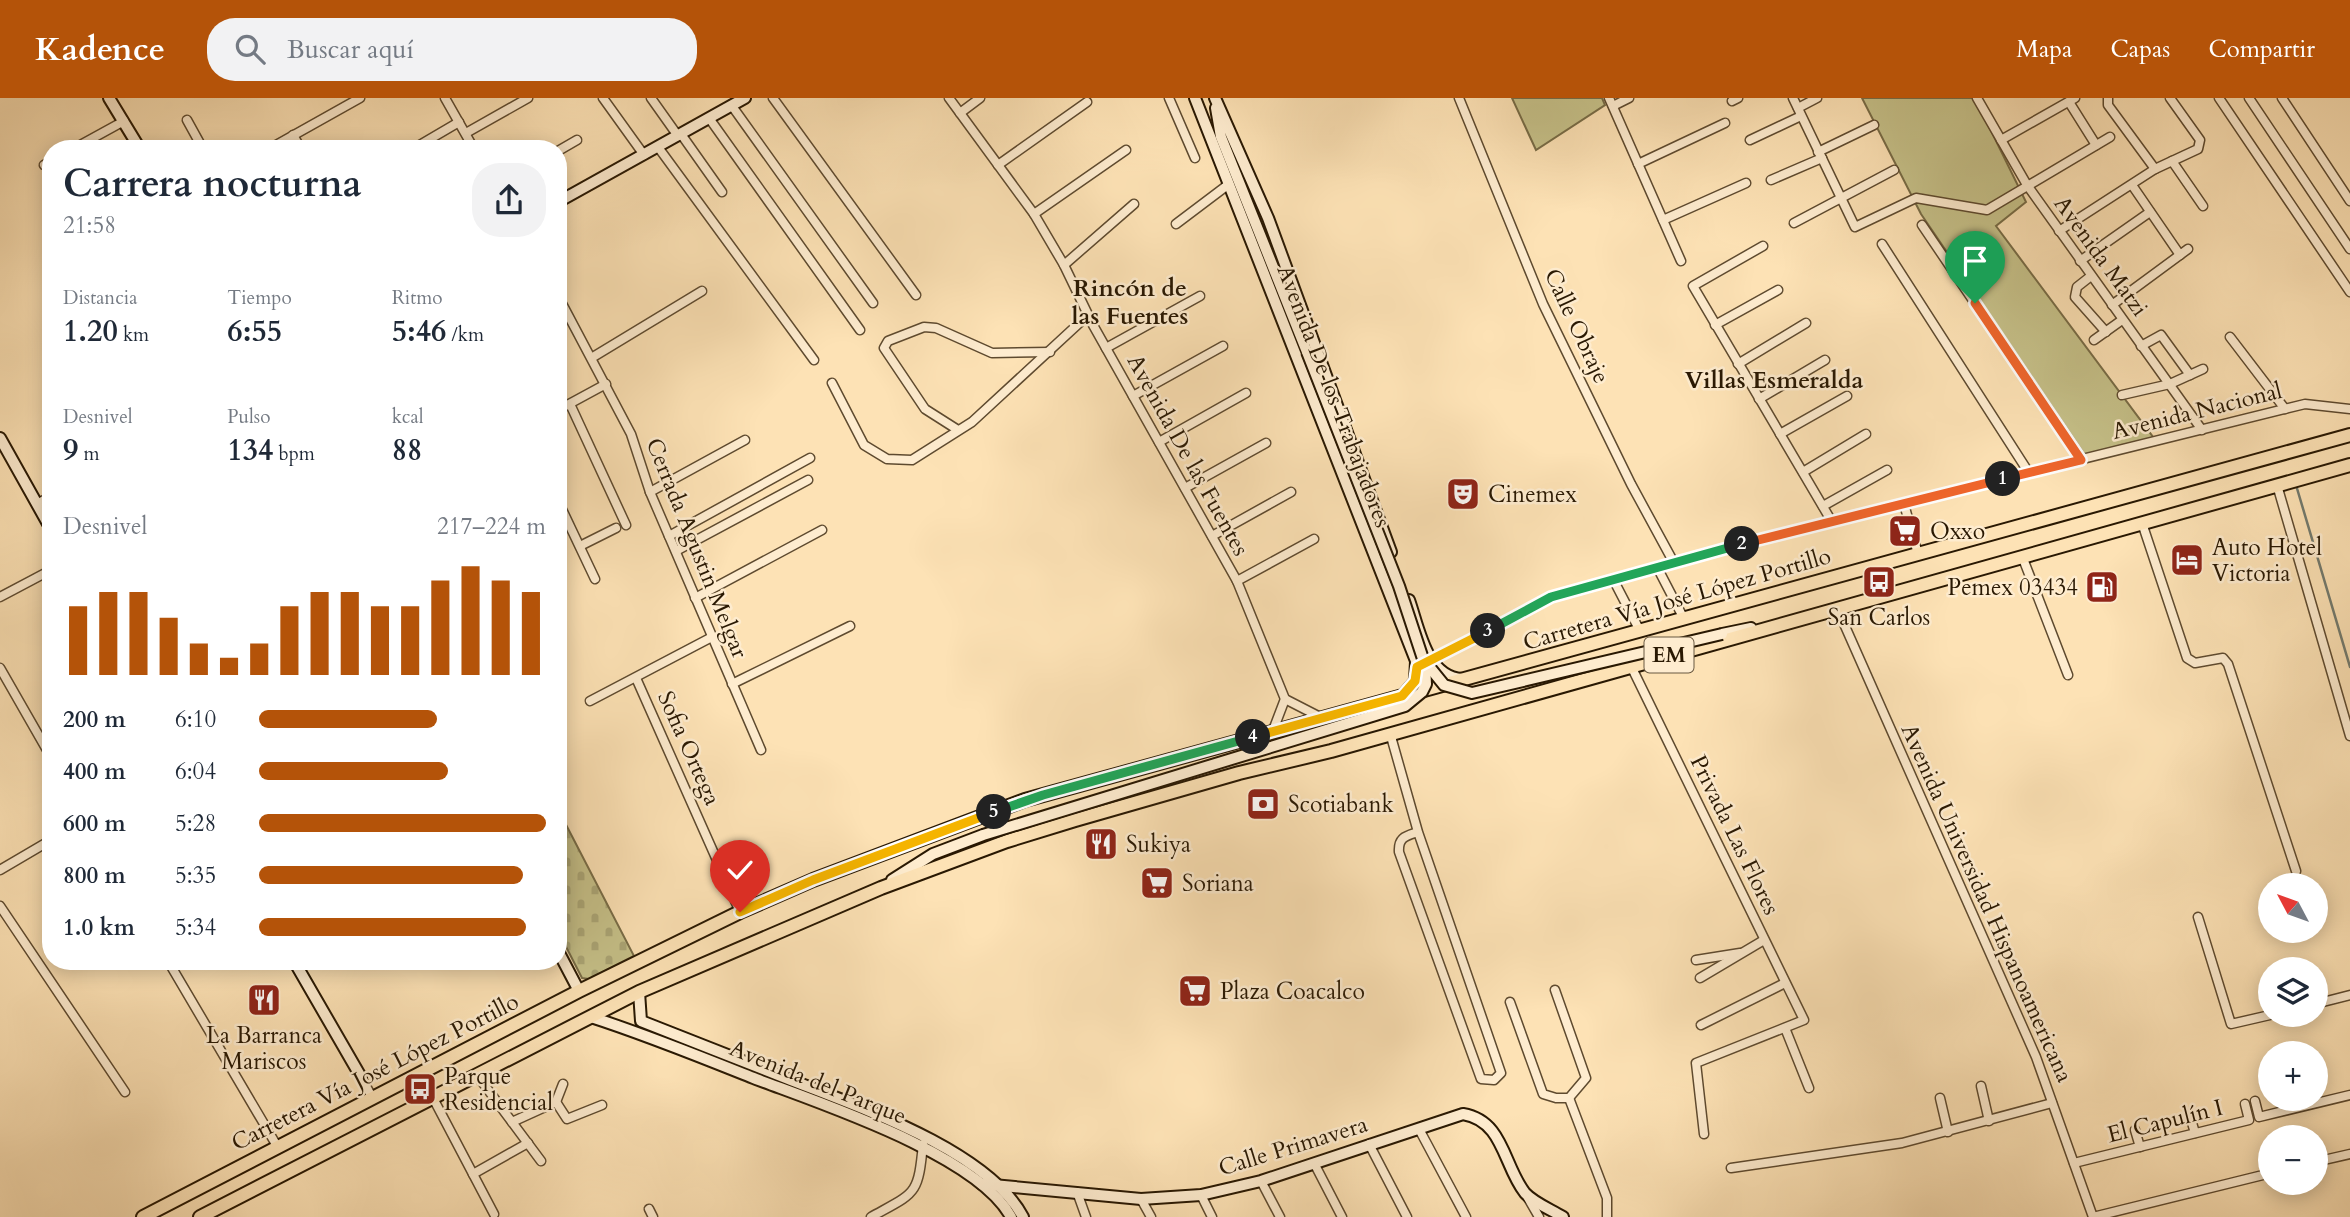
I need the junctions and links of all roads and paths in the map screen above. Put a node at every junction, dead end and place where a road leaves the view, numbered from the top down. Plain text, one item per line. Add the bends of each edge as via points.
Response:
1 (109, 98) edge
2 (360, 98) edge
3 (445, 98) edge
4 (528, 98) edge
5 (603, 98) edge
6 (651, 98) edge
7 (745, 98) edge
8 (773, 98) edge
9 (949, 98) edge
10 (980, 98) edge
11 (1169, 98) edge
12 (1195, 98) edge
13 (1214, 98) edge
14 (1459, 98) edge
15 (1629, 98) edge
16 (1793, 98) edge
17 (1817, 98) edge
18 (1977, 98) edge
19 (2107, 98) edge
20 (2170, 98) edge
21 (2219, 98) edge
22 (2249, 98) edge
23 (2282, 98) edge
24 (2072, 100) edge
25 (1087, 102) dead end
26 (1611, 102) edge
27 (732, 106) junction
28 (1799, 112) junction
29 (960, 113) junction
30 (709, 118) junction
31 (187, 120) dead end
32 (124, 121) junction
33 (459, 122) junction
34 (1725, 123) dead end
35 (1874, 125) dead end
36 (466, 133) junction
37 (293, 135) junction
38 (679, 135) junction
39 (2110, 137) dead end
40 (89, 140) edge
41 (135, 140) edge
42 (199, 140) edge
43 (284, 140) edge
44 (296, 140) edge
45 (428, 140) edge
46 (470, 140) edge
47 (578, 140) dead end
48 (1750, 140) dead end
49 (2001, 140) junction
50 (2096, 145) junction
51 (567, 146) edge
52 (658, 147) junction
53 (1126, 150) dead end
54 (644, 155) junction
55 (1820, 155) junction
56 (1195, 158) dead end
57 (2172, 161) junction
58 (1638, 164) junction
59 (998, 165) junction
60 (2155, 169) junction
61 (1894, 170) dead end
62 (1771, 180) dead end
63 (1746, 183) dead end
64 (1229, 184) junction
65 (2132, 185) junction
66 (2027, 186) junction
67 (2347, 189) edge
68 (722, 192) dead end
69 (567, 197) edge
70 (1841, 199) junction
71 (2350, 201) edge
72 (1134, 204) dead end
73 (2203, 206) dead end
74 (2150, 212) junction
75 (1034, 214) junction
76 (1663, 220) junction
77 (1794, 223) dead end
78 (1176, 224) dead end
79 (1922, 225) dead end
80 (2059, 231) junction
81 (1882, 244) dead end
82 (1763, 246) dead end
83 (2188, 249) dead end
84 (2350, 249) edge
85 (2180, 255) junction
86 (1681, 261) dead end
87 (2080, 261) junction
88 (1063, 265) junction
89 (2091, 276) junction
90 (1778, 290) dead end
91 (702, 291) dead end
92 (2350, 292) edge
93 (916, 295) dead end
94 (1200, 296) dead end
95 (873, 303) dead end
96 (2112, 305) junction
97 (567, 312) edge
98 (1088, 315) junction
99 (2122, 320) junction
100 (1806, 323) dead end
101 (1715, 326) junction
102 (860, 330) dead end
103 (2106, 331) junction
104 (2230, 337) dead end
105 (2094, 340) dead end
106 (1292, 345) junction
107 (1223, 346) dead end
108 (2141, 346) junction
109 (1106, 348) junction
110 (1050, 352) junction
111 (593, 357) junction
112 (814, 360) dead end
113 (1825, 360) dead end
114 (1738, 364) junction
115 (2203, 369) dead end
116 (2190, 376) junction
117 (832, 383) dead end
118 (606, 384) junction
119 (2170, 384) junction
120 (1246, 393) dead end
121 (2122, 395) dead end
122 (1133, 396) junction
123 (1847, 396) dead end
124 (1759, 399) junction
125 (570, 404) junction
126 (567, 405) edge
127 (2285, 409) junction
128 (2350, 409) edge
129 (958, 430) junction
130 (2202, 430) junction
131 (1866, 434) dead end
132 (1780, 435) junction
133 (2350, 435) edge
134 (0, 438) edge
135 (745, 440) dead end
136 (1159, 442) junction
137 (1266, 443) dead end
138 (4, 455) edge
139 (810, 458) dead end
140 (2081, 460) junction
141 (2350, 465) edge
142 (1887, 470) dead end
143 (1802, 472) junction
144 (2029, 473) junction
145 (808, 480) dead end
146 (2277, 485) junction
147 (1185, 488) junction
148 (650, 492) junction
149 (1291, 492) dead end
150 (42, 501) edge
151 (37, 504) junction
152 (1903, 504) junction
153 (1823, 506) junction
154 (42, 513) edge
155 (567, 519) edge
156 (1832, 522) junction
157 (2142, 523) junction
158 (626, 525) dead end
159 (616, 528) dead end
160 (822, 530) dead end
161 (669, 536) junction
162 (1212, 536) junction
163 (1314, 539) dead end
164 (580, 546) junction
165 (676, 551) junction
166 (1918, 554) junction
167 (2022, 556) junction
168 (1674, 563) junction
169 (1657, 567) junction
170 (42, 575) edge
171 (595, 579) dead end
172 (1613, 579) junction
173 (1237, 581) junction
174 (0, 597) edge
175 (695, 598) junction
176 (1837, 608) junction
177 (1803, 618) junction
178 (1684, 619) junction
179 (850, 626) dead end
180 (1640, 631) junction
181 (712, 637) junction
182 (1432, 660) junction
183 (1631, 666) junction
184 (1417, 667) junction
185 (0, 668) edge
186 (2068, 675) dead end
187 (636, 678) junction
188 (1469, 679) junction
189 (732, 684) junction
190 (1285, 698) junction
191 (1393, 700) junction
192 (590, 701) dead end
193 (1324, 719) junction
194 (1272, 733) junction
195 (1390, 733) junction
196 (2350, 736) edge
197 (42, 741) edge
198 (761, 750) dead end
199 (1419, 832) junction
200 (42, 845) edge
201 (0, 870) edge
202 (2296, 871) dead end
203 (881, 888) junction
204 (0, 906) edge
205 (740, 912) junction
206 (2197, 917) dead end
207 (1764, 940) junction
208 (1740, 953) junction
209 (1696, 960) dead end
210 (42, 968) edge
211 (567, 968) edge
212 (43, 970) edge
213 (173, 970) edge
214 (299, 970) edge
215 (1700, 978) dead end
216 (1785, 983) junction
217 (1555, 990) dead end
218 (579, 991) junction
219 (639, 992) junction
220 (2350, 995) edge
221 (2328, 1001) edge
222 (1510, 1002) dead end
223 (591, 1017) junction
224 (2258, 1018) edge
225 (1701, 1025) dead end
226 (1785, 1028) junction
227 (477, 1075) junction
228 (360, 1077) joint
229 (563, 1084) dead end
230 (1981, 1086) dead end
231 (1809, 1088) dead end
232 (125, 1092) dead end
233 (2350, 1095) edge
234 (433, 1098) junction
235 (1569, 1098) junction
236 (1940, 1098) dead end
237 (373, 1099) junction
238 (2328, 1099) edge
239 (2255, 1101) dead end
240 (556, 1102) junction
241 (2052, 1103) junction
242 (2245, 1104) dead end
243 (602, 1105) dead end
244 (2280, 1111) edge
245 (2190, 1116) dead end
246 (1989, 1121) junction
247 (512, 1122) junction
248 (1419, 1129) junction
249 (2135, 1130) dead end
250 (1948, 1132) junction
251 (2195, 1133) junction
252 (1704, 1134) dead end
253 (528, 1143) junction
254 (923, 1144) junction
255 (1369, 1144) junction
256 (277, 1146) junction
257 (2140, 1147) junction
258 (2350, 1154) edge
259 (2328, 1159) edge
260 (541, 1161) dead end
261 (1314, 1163) junction
262 (2074, 1163) junction
263 (1731, 1168) dead end
264 (473, 1174) junction
265 (2258, 1176) edge
266 (1261, 1181) junction
267 (982, 1184) junction
268 (999, 1185) junction
269 (1077, 1192) junction
270 (1526, 1194) junction
271 (1201, 1195) junction
272 (1141, 1199) junction
273 (494, 1214) dead end
274 (145, 1215) edge
275 (200, 1217) edge
276 (871, 1217) edge
277 (1011, 1217) edge
278 (1023, 1217) edge
279 (1086, 1217) edge
280 (1151, 1217) edge
281 (1213, 1217) edge
282 (1280, 1217) edge
283 (1342, 1217) edge
284 (1407, 1217) edge
285 (1466, 1217) edge
286 (1539, 1217) edge
287 (1563, 1217) edge
288 (1607, 1217) edge
289 (2093, 1217) edge

1 - 32 main road
2 - 37 street
3 - 33 street
4 - 36 street
5 - 54 street
6 - 38 street
7 - 27 main road
8 - 93 street
9 - 29 street, Avenida De las Fuentes
10 - 29 street
11 - 56 street
12 - 64 main road, Avenida De los Trabajadores
13 - 182 main road, Avenida De los Trabajadores via 1268,218
13 - 203 main road, bridge via 1221,137 1399,586 1425,665 1426,684 1405,706 983,835 933,854
14 - 168 street, Calle Obraje via 1543,304
15 - 26 street
16 - 28 street
17 - 28 street
18 - 49 street, Avenida Matzi
19 - 60 street
20 - 57 street via 2201,145
21 - 92 street
22 - 84 street
23 - 67 street
24 - 49 street
24 - 50 street
25 - 59 street
26 - 58 street
27 - 30 main road
27 - 95 street
28 - 48 street
28 - 55 street
29 - 59 street, Avenida De las Fuentes
30 - 38 main road
30 - 102 street
31 - 42 street
32 - 40 street
32 - 41 main road
33 - 36 street
33 - 45 street
34 - 58 street
35 - 55 street
36 - 46 street
37 - 43 street
37 - 44 street
38 - 52 main road
38 - 68 street
39 - 50 street
47 - 51 street
49 - 66 street, Avenida Matzi
50 - 66 street
52 - 54 main road
52 - 112 street
53 - 75 street
54 - 69 main road
55 - 62 street
55 - 70 street
57 - 60 street
57 - 73 street
58 - 76 street
59 - 75 street, Avenida De las Fuentes
60 - 65 street
61 - 70 street
63 - 76 street
64 - 78 street
64 - 106 main road, Avenida De los Trabajadores
65 - 74 street
65 - 80 street
66 - 70 street via 1987,211 1916,198 1855,227
66 - 80 street, Avenida Matzi
67 - 71 street
70 - 77 street
72 - 88 street
74 - 85 street
74 - 87 street
75 - 88 street, Avenida De las Fuentes
76 - 86 street
79 - 140 street
80 - 87 street, Avenida Matzi
81 - 144 street
82 - 101 street via 1693,286
83 - 85 street
85 - 96 street
87 - 89 street, Avenida Matzi
88 - 98 street, Avenida De las Fuentes
89 - 96 street, Avenida Matzi
89 - 103 street via 2077,287 2075,297
90 - 101 street
91 - 111 street
94 - 109 street
96 - 99 street, Avenida Matzi
97 - 111 street, Cerrada Agustin Melgar
98 - 109 street, Avenida De las Fuentes
98 - 110 street
99 - 103 street
99 - 108 street, Avenida Matzi
100 - 114 street
101 - 114 street
103 - 105 street
104 - 127 street
106 - 177 main road, bridge via 1425,660 1444,685 1464,692 1486,691
106 - 184 main road, Avenida De los Trabajadores
107 - 122 street
108 - 116 street via 2161,335
108 - 119 street, Avenida Matzi
109 - 122 street, Avenida De las Fuentes
110 - 129 street
110 - 129 street via 992,353 924,327 888,341 884,348 925,410
111 - 118 street, Cerrada Agustin Melgar
113 - 124 street
114 - 124 street
115 - 116 street
116 - 119 street
117 - 129 street via 864,445 887,459 912,460
118 - 125 street
118 - 148 street, Cerrada Agustin Melgar via 631,434
119 - 121 street
119 - 130 street, Avenida Matzi
120 - 136 street
122 - 136 street, Avenida De las Fuentes
123 - 132 street
124 - 132 street
125 - 126 street
125 - 158 street
127 - 128 street, Avenida Nacional via 2305,404
127 - 130 street, Avenida Nacional
130 - 140 street, Avenida Nacional
131 - 143 street
132 - 143 street
133 - 166 main road, Carretera Vía José López Portillo / EM
134 - 138 main road
135 - 148 street
136 - 147 street, Avenida De las Fuentes
137 - 147 street
138 - 151 main road
139 - 161 street
140 - 144 street, Avenida Nacional
141 - 146 main road, EM
142 - 153 street
143 - 153 street
144 - 152 street, Avenida Nacional
145 - 165 street
146 - 157 main road, EM
146 - 196 street
147 - 162 street, Avenida De las Fuentes
148 - 161 street, Cerrada Agustin Melgar
149 - 162 street
150 - 151 street
151 - 154 main road
152 - 156 street, Avenida Nacional
152 - 166 street
153 - 156 street
155 - 164 street
156 - 168 street, Avenida Nacional
157 - 167 main road, EM
157 - 202 street via 2187,658 2195,663 2223,658 2228,664
159 - 164 street
160 - 175 street
161 - 165 street, Cerrada Agustin Melgar
162 - 173 street, Avenida De las Fuentes
163 - 173 street
164 - 171 street
165 - 175 street, Cerrada Agustin Melgar
166 - 178 main road, Carretera Vía José López Portillo / EM
167 - 176 main road, EM
167 - 186 street
168 - 169 street, Avenida Nacional
169 - 172 street, Avenida Nacional
169 - 178 street
170 - 174 street
172 - 180 street
172 - 182 street, Avenida Nacional via 1551,597
173 - 190 street, Avenida De las Fuentes
175 - 181 street, Cerrada Agustin Melgar
176 - 177 main road, EM
176 - 241 street, Avenida Universidad Hispanoamericana via 2036,1057
177 - 183 main road, EM
178 - 180 main road, Carretera Vía José López Portillo / EM
179 - 189 street, Cerrada Agustin Melgar
180 - 188 main road, Carretera Vía José López Portillo / EM
181 - 187 street, Sofia Ortega
181 - 189 street, Cerrada Agustin Melgar
182 - 184 street, Avenida Nacional
182 - 188 main road via 1448,676
183 - 195 main road, EM
183 - 207 street, Privada Las Flores
184 - 191 main road via 1410,690
185 - 197 street
187 - 192 street
187 - 205 street, Sofia Ortega
188 - 191 main road, Carretera Vía José López Portillo / EM
189 - 198 street
190 - 193 street
190 - 194 street
191 - 193 main road, Carretera Vía José López Portillo / EM
193 - 194 main road, Carretera Vía José López Portillo / EM
194 - 205 main road, Carretera Vía José López Portillo / EM via 1025,800
195 - 199 street
195 - 203 main road, EM via 1075,820
199 - 199 street via 1501,1073 1494,1080 1481,1079 1399,852 1403,837
200 - 201 street
203 - 219 main road, EM
204 - 210 street
205 - 218 main road, Carretera Vía José López Portillo / EM
206 - 224 street via 2231,1024
207 - 208 street
207 - 216 street, Privada Las Flores
208 - 209 street
208 - 215 street
211 - 218 main road
212 - 232 street
213 - 256 street
214 - 228 main road
216 - 225 street
216 - 226 street, Privada Las Flores via 1804,1020
217 - 235 street via 1587,1078
218 - 237 main road, Carretera Vía José López Portillo / EM
219 - 223 main road, EM
219 - 254 main road, Avenida del Parque via 641,1021 877,1114
220 - 221 street
222 - 235 street via 1544,1094
223 - 227 main road, EM
223 - 254 main road, Avenida del Parque
226 - 231 street
226 - 252 street via 1696,1063
227 - 234 main road, EM
227 - 247 street
228 - 237 street
229 - 240 street
230 - 246 street
233 - 238 street
234 - 264 street
234 - 275 main road, EM
235 - 288 street via 1607,1198
236 - 250 street
237 - 256 main road, Carretera Vía José López Portillo / EM
239 - 244 street via 2259,1117
240 - 243 street via 567,1119
240 - 247 street
241 - 246 street
241 - 262 street, Avenida Universidad Hispanoamericana
242 - 251 street, El Capulín I via 2249,1120
245 - 251 street
246 - 250 street
247 - 253 street
248 - 255 main road, Calle Primavera
248 - 270 main road, Calle Primavera via 1463,1114 1479,1117 1494,1133
248 - 285 street
249 - 257 street
250 - 263 street
251 - 257 street, El Capulín I
253 - 260 street
253 - 264 street
254 - 267 main road, Avenida del Parque
254 - 268 main road, Avenida del Parque via 967,1161
254 - 276 street via 918,1184 910,1195
255 - 261 main road, Calle Primavera
255 - 284 street
256 - 274 main road, Carretera Vía José López Portillo / EM
257 - 262 street, El Capulín I
258 - 259 street
261 - 266 main road, Calle Primavera
261 - 283 street
262 - 289 street, Avenida Universidad Hispanoamericana
264 - 273 street
265 - 289 street
266 - 271 main road, Calle Primavera
266 - 282 street
267 - 268 main road, Calle Primavera
267 - 277 main road, Avenida del Parque
268 - 269 main road, Calle Primavera
268 - 278 main road, Avenida del Parque
269 - 272 main road, Calle Primavera
269 - 279 street
270 - 286 street
270 - 287 main road
271 - 272 main road, Calle Primavera
271 - 281 street
272 - 280 street

